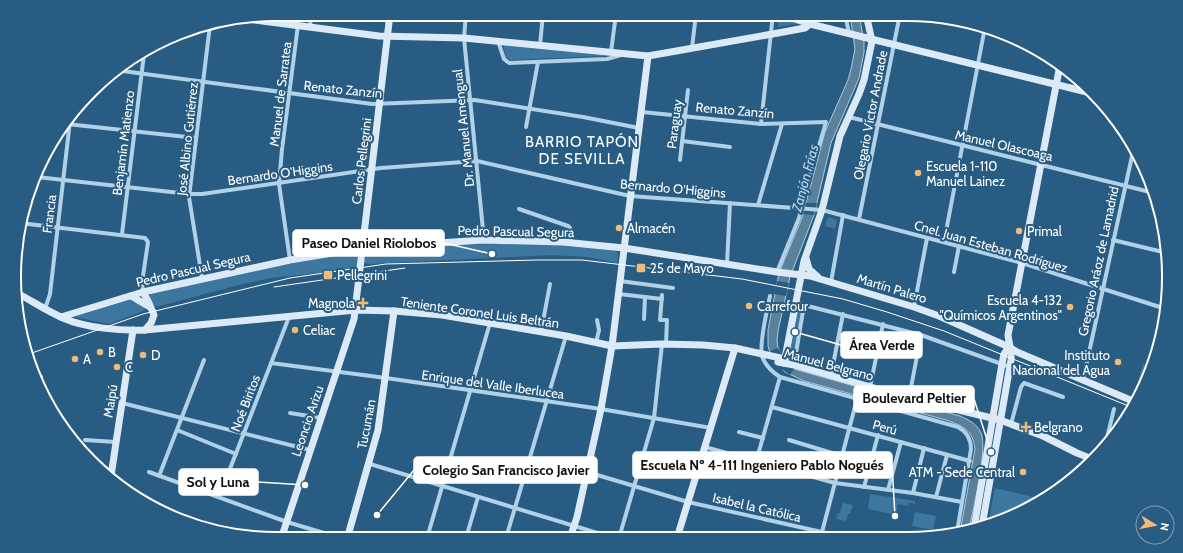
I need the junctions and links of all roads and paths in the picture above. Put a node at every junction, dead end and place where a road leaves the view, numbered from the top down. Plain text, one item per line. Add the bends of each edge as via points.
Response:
1 (268, 21) edge
2 (310, 21) edge
3 (389, 21) edge
4 (465, 21) edge
5 (542, 21) edge
6 (615, 21) edge
7 (695, 21) edge
8 (772, 21) edge
9 (801, 21) edge
10 (811, 21) edge
11 (850, 21) edge
12 (868, 21) edge
13 (899, 21) edge
14 (810, 24) junction
15 (298, 25) junction
16 (310, 27) junction
17 (209, 30) edge
18 (984, 33) edge
19 (856, 34) junction
20 (771, 35) junction
21 (388, 37) junction
22 (464, 38) junction
23 (872, 39) junction
24 (498, 40) junction
25 (894, 44) junction
26 (540, 45) junction
27 (692, 48) junction
28 (611, 52) junction
29 (625, 53) junction
30 (648, 56) junction
31 (143, 59) edge
32 (538, 62) junction
33 (978, 64) junction
34 (125, 71) edge
35 (1058, 72) edge
36 (141, 74) junction
37 (203, 82) junction
38 (1056, 84) junction
39 (688, 90) dead end
40 (1082, 91) edge
41 (290, 93) junction
42 (471, 100) junction
43 (379, 105) junction
44 (530, 109) junction
45 (642, 112) junction
46 (685, 116) junction
47 (848, 117) junction
48 (72, 123) edge
49 (761, 124) junction
50 (782, 124) junction
51 (878, 124) junction
52 (526, 127) dead end
53 (640, 128) junction
54 (68, 129) edge
55 (135, 131) junction
56 (196, 138) junction
57 (682, 141) junction
58 (819, 146) dead end
59 (962, 146) junction
60 (730, 147) dead end
61 (1132, 156) edge
62 (680, 160) dead end
63 (477, 161) junction
64 (813, 163) dead end
65 (1041, 164) junction
66 (372, 170) junction
67 (41, 177) edge
68 (63, 180) junction
69 (279, 184) junction
70 (1125, 186) junction
71 (128, 187) junction
72 (1147, 191) edge
73 (189, 194) junction
74 (630, 196) junction
75 (730, 203) junction
76 (758, 205) junction
77 (803, 208) junction
78 (810, 208) joint
79 (519, 209) dead end
80 (819, 209) junction
81 (844, 215) junction
82 (859, 219) junction
83 (27, 224) edge
84 (58, 227) junction
85 (122, 234) junction
86 (927, 238) junction
87 (484, 240) junction
88 (1113, 240) junction
89 (571, 242) junction
90 (944, 242) junction
91 (959, 246) junction
92 (363, 248) junction
93 (624, 248) junction
94 (1160, 251) edge
95 (806, 256) junction
96 (290, 260) junction
97 (1022, 263) junction
98 (727, 264) junction
99 (954, 272) dead end
100 (783, 273) junction
101 (801, 274) junction
102 (202, 278) junction
103 (822, 279) junction
104 (620, 281) junction
105 (831, 282) junction
106 (550, 284) dead end
107 (673, 288) dead end
108 (1103, 289) junction
109 (142, 292) junction
110 (619, 294) junction
111 (22, 296) edge
112 (131, 296) junction
113 (770, 296) dead end
114 (646, 297) junction
115 (796, 303) junction
116 (804, 305) junction
117 (914, 307) junction
118 (1160, 307) edge
119 (45, 308) junction
120 (152, 309) junction
121 (356, 310) junction
122 (394, 311) junction
123 (843, 314) junction
124 (289, 316) junction
125 (61, 317) junction
126 (644, 319) dead end
127 (597, 320) dead end
128 (490, 323) junction
129 (883, 324) junction
130 (134, 330) junction
131 (145, 330) junction
132 (542, 332) junction
133 (921, 335) junction
134 (566, 336) junction
135 (596, 343) junction
136 (664, 344) junction
137 (612, 346) junction
138 (1009, 347) junction
139 (734, 351) junction
140 (763, 357) junction
141 (204, 360) dead end
142 (782, 360) junction
143 (271, 363) junction
144 (1002, 364) junction
145 (794, 365) junction
146 (1010, 367) junction
147 (337, 371) junction
148 (831, 375) junction
149 (780, 377) junction
150 (386, 378) junction
151 (1083, 380) junction
152 (870, 387) junction
153 (470, 391) junction
154 (909, 398) junction
155 (1063, 398) dead end
156 (857, 399) junction
157 (1130, 400) edge
158 (547, 402) junction
159 (122, 403) junction
160 (772, 407) junction
161 (1114, 409) dead end
162 (601, 410) junction
163 (290, 413) dead end
164 (182, 418) junction
165 (321, 418) junction
166 (654, 418) junction
167 (992, 418) junction
168 (1000, 420) junction
169 (1011, 424) junction
170 (711, 428) junction
171 (849, 428) junction
172 (177, 430) junction
173 (739, 432) dead end
174 (1108, 433) edge
175 (244, 434) junction
176 (878, 435) junction
177 (763, 438) junction
178 (85, 440) dead end
179 (789, 440) dead end
180 (116, 442) junction
181 (901, 442) junction
182 (705, 447) junction
183 (924, 448) junction
184 (310, 450) junction
185 (236, 454) junction
186 (947, 455) junction
187 (842, 456) junction
188 (1087, 457) edge
189 (970, 461) junction
190 (756, 462) junction
191 (370, 464) junction
192 (112, 472) edge
193 (148, 472) dead end
194 (587, 472) junction
195 (159, 476) junction
196 (835, 483) junction
197 (442, 486) junction
198 (634, 486) junction
199 (864, 487) junction
200 (888, 490) junction
201 (912, 493) junction
202 (478, 496) junction
203 (219, 497) junction
204 (936, 497) junction
205 (688, 502) junction
206 (962, 502) junction
207 (515, 508) junction
208 (983, 520) edge
209 (287, 522) junction
210 (975, 522) edge
211 (574, 526) junction
212 (958, 527) edge
213 (283, 532) edge
214 (322, 532) edge
215 (348, 532) edge
216 (429, 532) edge
217 (468, 532) edge
218 (508, 532) edge
219 (572, 532) edge
220 (594, 532) edge
221 (621, 532) edge
222 (679, 532) edge
223 (822, 532) joint

1 - 15 street
2 - 16 street
3 - 21 street, Carlos Pellegrini
4 - 22 street, Dr. Manuel Amengual
5 - 26 street
6 - 28 street
7 - 27 street
8 - 20 street
9 - 14 street
10 - 14 street
11 - 19 street
12 - 23 street
13 - 25 street, Olegario Víctor Andrade
14 - 19 street
14 - 20 street via 805,28
15 - 16 street
15 - 41 street, Manuel de Sarratea
16 - 21 street
17 - 37 street, José Albino Gutiérrez
18 - 33 street
19 - 23 street
20 - 27 street
20 - 49 street
21 - 22 street
21 - 43 street, Carlos Pellegrini
22 - 24 street
22 - 42 street, Dr. Manuel Amengual
23 - 25 street
23 - 47 street via 864,80
24 - 26 street
24 - 32 street via 502,56 507,62
25 - 33 street
25 - 51 street, Olegario Víctor Andrade
26 - 28 street
27 - 30 street
28 - 29 street
29 - 30 street
29 - 32 street via 607,59
30 - 45 street
31 - 36 street, Benjamín Matienzo
32 - 44 street
33 - 38 street
33 - 59 street
34 - 36 street, Renato Zanzín
35 - 38 street
36 - 37 street, Renato Zanzín
36 - 55 street, Benjamín Matienzo
37 - 41 street, Renato Zanzín
37 - 56 street, José Albino Gutiérrez
38 - 40 street
38 - 65 street
39 - 46 street, Paraguay
41 - 43 street, Renato Zanzín
41 - 69 street, Manuel de Sarratea
42 - 43 street, Renato Zanzín
42 - 44 street, Renato Zanzín
42 - 63 street, Dr. Manuel Amengual
43 - 66 street, Carlos Pellegrini
44 - 52 street
44 - 53 street, Renato Zanzín
45 - 46 street, Renato Zanzín
45 - 53 street
46 - 49 street, Renato Zanzín
46 - 57 street, Paraguay
47 - 51 street, Manuel Olascoaga
47 - 80 street
48 - 55 street
49 - 50 street, Renato Zanzín
50 - 58 street, Renato Zanzín via 826,122
50 - 76 street
51 - 59 street, Manuel Olascoaga
51 - 82 street, Olegario Víctor Andrade
53 - 74 street
54 - 68 street, Francia
55 - 56 street
55 - 71 street, Benjamín Matienzo
56 - 73 street, José Albino Gutiérrez
57 - 60 street
57 - 62 street, Paraguay
59 - 65 street, Manuel Olascoaga
59 - 90 street
61 - 70 street, Gregorio Aráoz de Lamadrid
63 - 66 street, Bernardo O'Higgins
63 - 74 street, Bernardo O'Higgins
63 - 87 street, Dr. Manuel Amengual
64 - 77 street
65 - 70 street, Manuel Olascoaga
65 - 97 street
66 - 69 street, Bernardo O'Higgins
66 - 92 street, Carlos Pellegrini
67 - 68 street, Bernardo O'Higgins
68 - 71 street, Bernardo O'Higgins
68 - 84 street, Francia
69 - 73 street, Bernardo O'Higgins
69 - 96 street, Manuel de Sarratea
70 - 72 street, Manuel Olascoaga
70 - 88 street, Gregorio Aráoz de Lamadrid
71 - 73 street, Bernardo O'Higgins
71 - 85 street, Benjamín Matienzo
73 - 102 street, José Albino Gutiérrez
74 - 75 street, Bernardo O'Higgins
74 - 93 street
75 - 76 street, Bernardo O'Higgins
75 - 98 street
76 - 77 street, Bernardo O'Higgins
77 - 78 street, Bernardo O'Higgins
77 - 100 street
78 - 80 street, Cnel. Juan Esteban Rodríguez
79 - 89 street via 568,226
80 - 81 street, Cnel. Juan Esteban Rodríguez
80 - 95 street
81 - 82 street, Cnel. Juan Esteban Rodríguez
81 - 105 street
82 - 86 street, Cnel. Juan Esteban Rodríguez
83 - 84 street
84 - 85 street
84 - 119 street, Francia via 50,294
85 - 109 street via 146,238 148,242
86 - 90 street, Cnel. Juan Esteban Rodríguez
86 - 117 street
87 - 89 street, Pedro Pascual Segura
87 - 92 street, Pedro Pascual Segura
88 - 94 street
88 - 108 street, Gregorio Aráoz de Lamadrid
89 - 93 street, Pedro Pascual Segura
90 - 91 street, Cnel. Juan Esteban Rodríguez
91 - 97 street, Cnel. Juan Esteban Rodríguez
91 - 99 street
92 - 96 street, Pedro Pascual Segura
92 - 121 street, Carlos Pellegrini
93 - 98 street, Pedro Pascual Segura
93 - 104 street
95 - 101 street
95 - 103 street via 809,269
96 - 102 street, Pedro Pascual Segura
97 - 108 street, Cnel. Juan Esteban Rodríguez
97 - 138 street via 1008,335
98 - 100 street, Pedro Pascual Segura
100 - 101 street, Martín Palero
101 - 103 street, Martín Palero
101 - 115 street
102 - 109 street, Pedro Pascual Segura
103 - 105 street, Martín Palero
104 - 107 street
104 - 110 street
105 - 117 street, Martín Palero
106 - 132 street
108 - 118 street, Cnel. Juan Esteban Rodríguez
108 - 151 street, Gregorio Aráoz de Lamadrid
109 - 112 street, Pedro Pascual Segura
109 - 120 street
110 - 114 street
110 - 137 street
111 - 119 street, Teniente Coronel Luis Beltrán
112 - 120 street
112 - 125 street, Pedro Pascual Segura
113 - 140 street via 763,338
114 - 126 street
114 - 136 street via 662,297 660,320 667,320
115 - 116 street
115 - 142 street
116 - 123 street
116 - 145 street
117 - 138 street, Martín Palero
119 - 125 street, Teniente Coronel Luis Beltrán
120 - 131 street via 153,319
121 - 122 street, Teniente Coronel Luis Beltrán
121 - 124 street, Teniente Coronel Luis Beltrán
121 - 147 street, Leoncio Arizu
122 - 128 street, Teniente Coronel Luis Beltrán
122 - 150 street, Tucumán
123 - 129 street
123 - 148 street
124 - 131 street, Teniente Coronel Luis Beltrán
124 - 143 street, Noé Biritos
125 - 130 street, Teniente Coronel Luis Beltrán via 88,325
127 - 135 street via 599,330
128 - 132 street, Teniente Coronel Luis Beltrán
128 - 153 street
129 - 133 street
129 - 152 street
130 - 131 street, Teniente Coronel Luis Beltrán
130 - 159 street, Maipú
132 - 134 street, Teniente Coronel Luis Beltrán
133 - 144 street
133 - 154 street
134 - 135 street, Teniente Coronel Luis Beltrán
134 - 158 street
135 - 137 street, Teniente Coronel Luis Beltrán
136 - 137 street, Teniente Coronel Luis Beltrán
136 - 139 street, Teniente Coronel Luis Beltrán via 703,345
136 - 166 street
137 - 162 street
138 - 144 street
138 - 146 street
138 - 151 street, Martín Palero
139 - 140 street, Manuel Belgrano
139 - 170 street
140 - 142 street, Manuel Belgrano
140 - 149 street, Manuel Belgrano via 770,370
141 - 164 street
142 - 145 street, Manuel Belgrano
143 - 147 street, Enrique del Valle Iberlucea
143 - 175 street, Noé Biritos
144 - 146 street
144 - 167 street
145 - 148 street, Manuel Belgrano
146 - 168 street
147 - 150 street, Enrique del Valle Iberlucea
147 - 165 street, Leoncio Arizu
148 - 152 street, Manuel Belgrano
149 - 156 street
149 - 160 street
150 - 153 street, Enrique del Valle Iberlucea
150 - 191 street, Tucumán
151 - 157 street, Martín Palero
152 - 154 street, Manuel Belgrano
153 - 158 street, Enrique del Valle Iberlucea
153 - 197 street
154 - 167 street, Manuel Belgrano
155 - 169 street via 1024,383
156 - 171 street
156 - 189 street via 958,427 968,436 971,445
158 - 162 street, Enrique del Valle Iberlucea
158 - 207 street
159 - 164 street
159 - 180 street, Maipú
160 - 171 street, Perú
160 - 177 street
161 - 174 street
162 - 166 street, Enrique del Valle Iberlucea
162 - 194 street
163 - 165 street
164 - 172 street
164 - 175 street
165 - 184 street, Leoncio Arizu
166 - 170 street, Enrique del Valle Iberlucea
166 - 198 street
167 - 168 street, Manuel Belgrano
167 - 210 street
168 - 169 street, Manuel Belgrano
168 - 208 street
169 - 188 street, Manuel Belgrano
170 - 182 street
171 - 176 street, Perú
171 - 187 street
172 - 185 street
172 - 195 street
173 - 177 street
175 - 184 street
175 - 185 street, Noé Biritos
176 - 181 street, Perú
176 - 199 street
177 - 190 street
178 - 180 street
179 - 187 street
180 - 192 street, Maipú
181 - 183 street, Perú
181 - 200 street
182 - 190 street
182 - 205 street
183 - 186 street, Perú
183 - 201 street
184 - 209 street, Leoncio Arizu
185 - 203 street, Noé Biritos
186 - 189 street, Perú
186 - 204 street
187 - 196 street
189 - 206 street
190 - 196 street
191 - 197 street
191 - 215 street, Tucumán
193 - 195 street
194 - 198 street, Isabel la Católica
194 - 211 street
195 - 203 street
196 - 199 street
196 - 223 street
197 - 202 street
197 - 216 street
198 - 205 street, Isabel la Católica
198 - 221 street
199 - 200 street
200 - 201 street
201 - 204 street
202 - 207 street
202 - 217 street
203 - 209 street
204 - 206 street
205 - 222 street
205 - 223 street, Isabel la Católica
206 - 212 street
207 - 211 street
207 - 218 street
209 - 213 street, Leoncio Arizu
209 - 214 street
211 - 219 street
211 - 220 street

